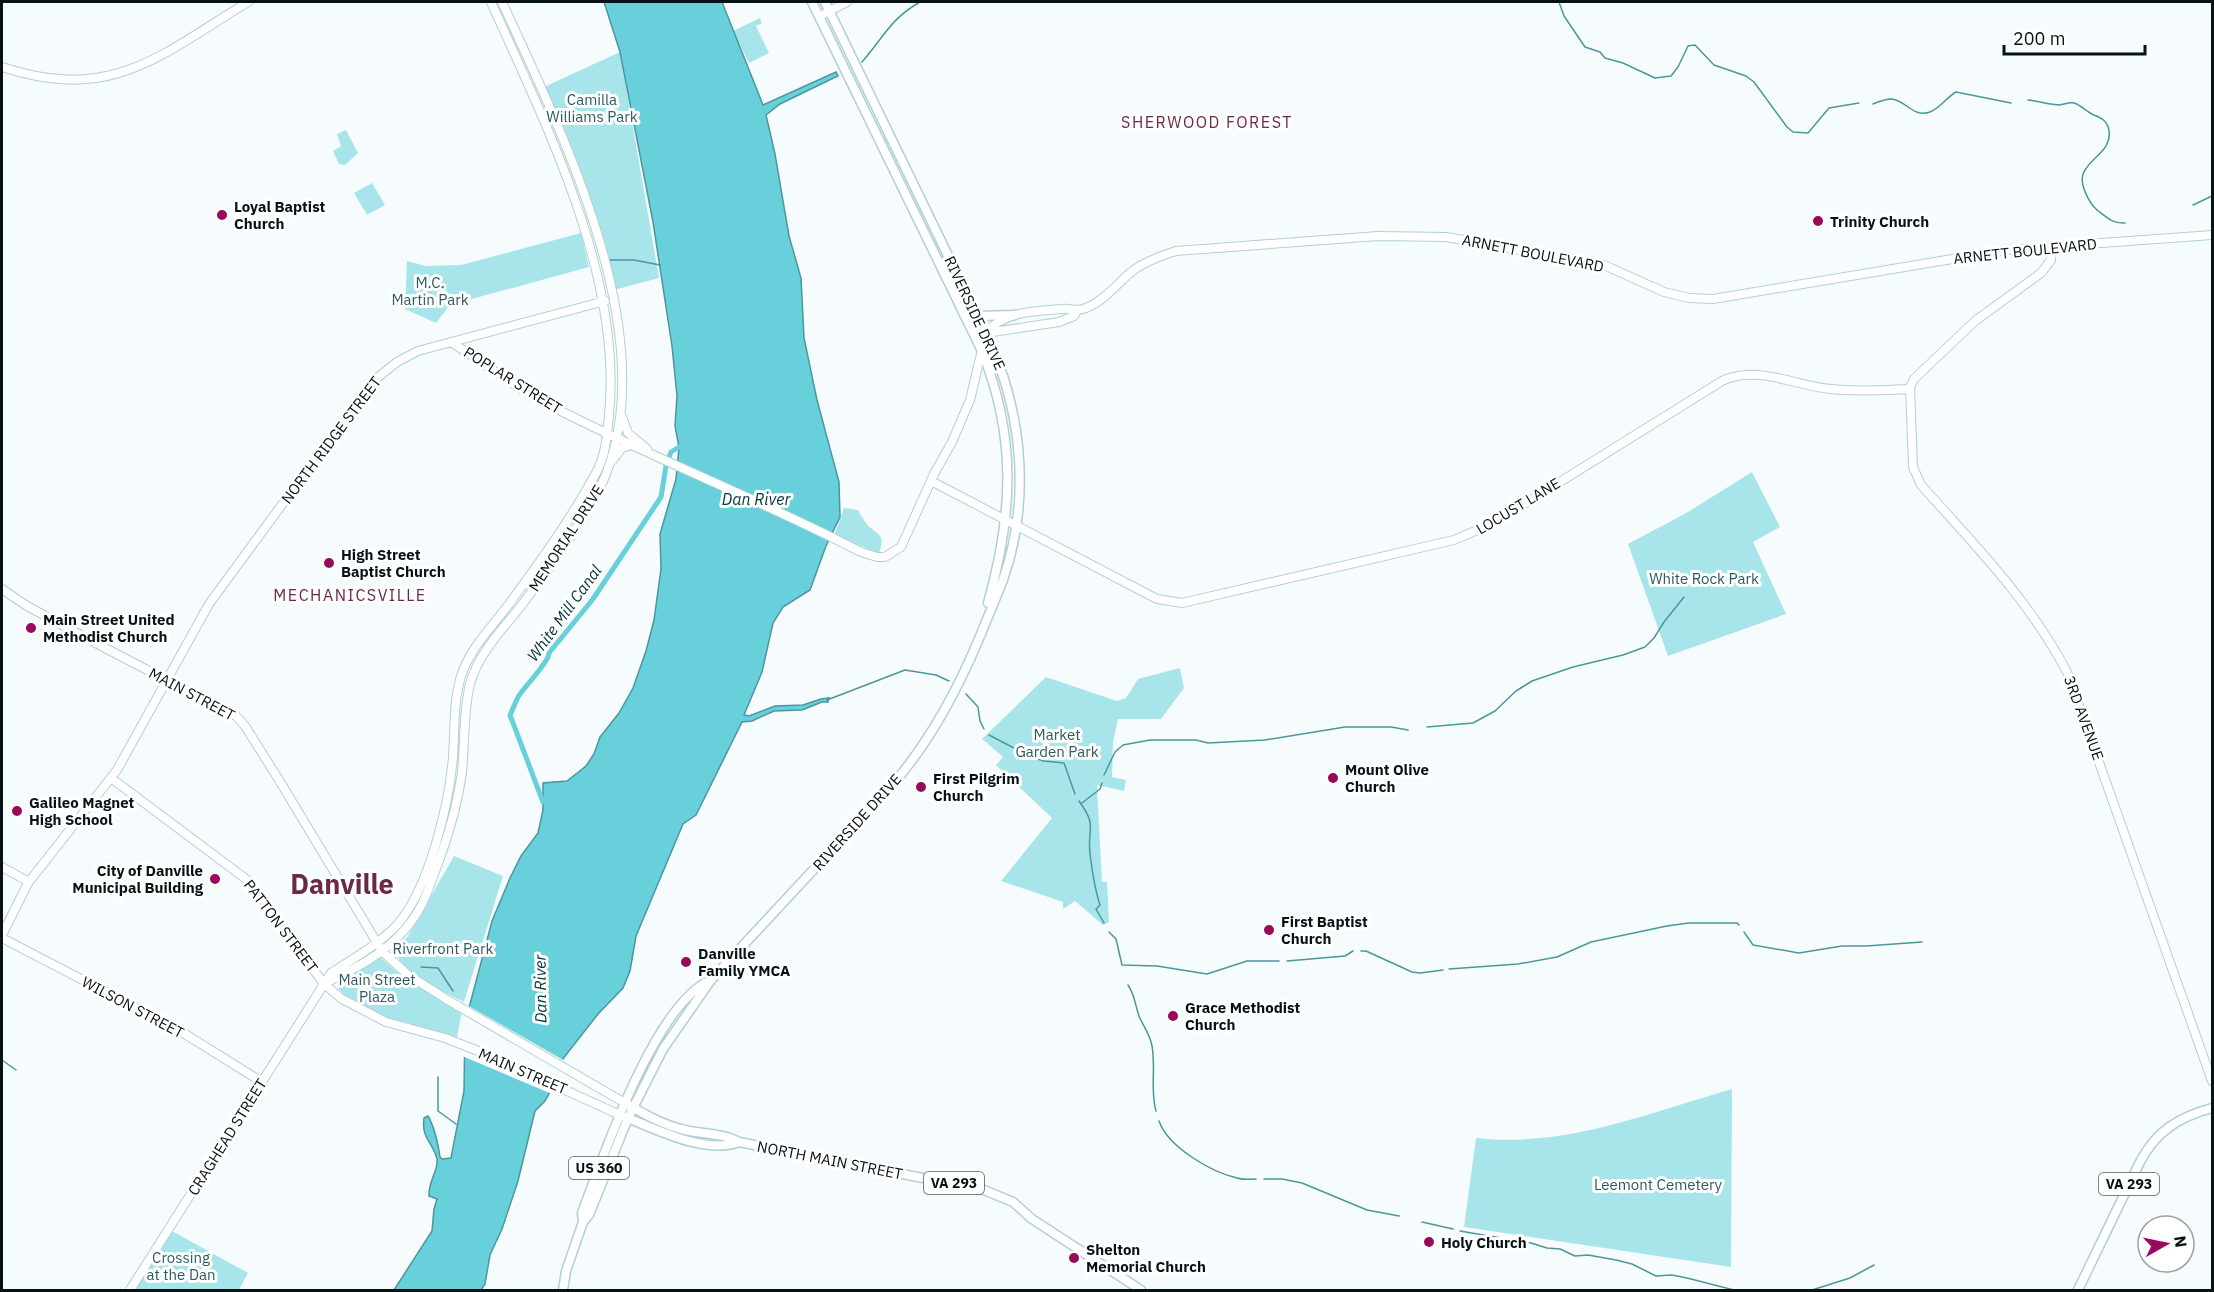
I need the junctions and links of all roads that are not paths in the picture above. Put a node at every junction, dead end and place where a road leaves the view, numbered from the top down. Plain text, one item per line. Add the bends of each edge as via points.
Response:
1 (248, 2) edge
2 (491, 2) edge
3 (502, 2) edge
4 (812, 2) edge
5 (825, 2) edge
6 (847, 2) edge
7 (829, 11) junction
8 (819, 16) junction
9 (2, 67) edge
10 (2212, 235) edge
11 (2052, 246) junction
12 (612, 299) junction
13 (602, 302) junction
14 (1077, 311) junction
15 (1015, 315) junction
16 (977, 316) junction
17 (1016, 328) junction
18 (986, 333) junction
19 (451, 342) junction
20 (981, 350) junction
21 (1910, 389) junction
22 (621, 413) junction
23 (607, 433) junction
24 (616, 438) junction
25 (632, 445) junction
26 (651, 452) junction
27 (608, 467) junction
28 (930, 481) junction
29 (1006, 520) junction
30 (1015, 525) junction
31 (2, 589) edge
32 (976, 644) junction
33 (167, 681) junction
34 (111, 778) junction
35 (2, 867) edge
36 (30, 882) junction
37 (2, 936) edge
38 (380, 947) junction
39 (324, 984) junction
40 (423, 1032) joint
41 (261, 1082) junction
42 (2212, 1082) edge
43 (629, 1106) junction
44 (2212, 1108) edge
45 (624, 1116) junction
46 (739, 1142) junction
47 (130, 1290) edge
48 (563, 1290) edge
49 (1141, 1290) edge
50 (2078, 1290) edge

1 - 9 main road via 161,56 119,74 65,80
2 - 13 main road, MEMORIAL DRIVE via 573,195
3 - 12 main road, MEMORIAL DRIVE via 582,186
4 - 8 main road, RIVERSIDE DRIVE
5 - 7 main road, RIVERSIDE DRIVE
6 - 7 main road
7 - 8 main road
7 - 16 main road, RIVERSIDE DRIVE
8 - 20 main road, RIVERSIDE DRIVE
10 - 11 main road, ARNETT BOULEVARD
11 - 14 main road, ARNETT BOULEVARD via 1975,255 1713,299 1664,292 1604,265 1457,238 1397,235 1314,240 1186,249 1164,255 1137,268 1100,300
11 - 21 main road via 2051,260 2041,273 1969,327 1917,375
12 - 13 main road, NORTH RIDGE STREET
12 - 22 main road, MEMORIAL DRIVE via 622,369
13 - 19 main road, NORTH RIDGE STREET
13 - 23 main road, MEMORIAL DRIVE via 610,377
14 - 15 main road, ARNETT BOULEVARD via 1065,308
14 - 17 main road, ARNETT BOULEVARD via 1059,322
15 - 16 main road
15 - 17 main road
15 - 18 main road, ARNETT BOULEVARD via 1000,319
16 - 18 main road, RIVERSIDE DRIVE
17 - 18 main road, ARNETT BOULEVARD
18 - 20 main road
18 - 30 main road, RIVERSIDE DRIVE via 1005,379 1016,427 1019,487
19 - 23 main road, POPLAR STREET via 532,395
19 - 33 main road, NORTH RIDGE STREET via 418,351 397,362 364,391 209,604
20 - 28 main road via 970,400
20 - 29 main road, RIVERSIDE DRIVE via 1005,429
21 - 30 main road, LOCUST LANE via 1842,390 1737,375 1469,535 1191,602 1157,599
21 - 42 main road, 3RD AVENUE via 1916,478 2014,591 2067,672
22 - 24 main road, MEMORIAL DRIVE
22 - 26 main road via 628,433
23 - 24 main road, POPLAR STREET
23 - 38 main road, MEMORIAL DRIVE via 601,464 581,499 466,663 456,700 450,786 441,826 411,906
24 - 25 main road, POPLAR STREET
24 - 27 main road, MEMORIAL DRIVE
25 - 26 main road, POPLAR STREET
25 - 27 main road via 618,452
26 - 28 main road via 877,557 901,548
27 - 38 main road, MEMORIAL DRIVE via 592,503 476,667 467,699 462,776 449,831 416,914 402,933
28 - 29 main road, LOCUST LANE
29 - 30 main road, LOCUST LANE
29 - 32 main road, RIVERSIDE DRIVE via 996,576
30 - 32 main road, RIVERSIDE DRIVE via 1003,579
31 - 33 main road, MAIN STREET / VA 293
32 - 43 main road, RIVERSIDE DRIVE via 949,703 916,756 711,980 669,1020 650,1050
33 - 34 main road, NORTH RIDGE STREET
33 - 38 main road, MAIN STREET / VA 293 via 236,716 245,726
34 - 36 main road, NORTH RIDGE STREET
34 - 39 main road, PATTON STREET / VA 293 via 250,882
35 - 36 main road
36 - 37 main road, NORTH RIDGE STREET
37 - 41 main road, WILSON STREET via 177,1029
38 - 39 main road, CRAGHEAD STREET via 331,973
38 - 43 main road, VA 293 via 407,974 446,999
39 - 40 main road, PATTON STREET / VA 293 via 357,1008
39 - 41 main road, CRAGHEAD STREET
40 - 45 main road, MAIN STREET / VA 293 via 506,1063
41 - 47 main road, CRAGHEAD STREET
43 - 45 main road, US 360
43 - 46 main road, NORTH MAIN STREET / VA 293 via 668,1125
44 - 50 main road, VA 293 via 2178,1120 2151,1143
45 - 46 main road, NORTH MAIN STREET / VA 293 via 683,1140 731,1145
45 - 48 main road, US 360 via 589,1215 583,1221
46 - 49 main road, NORTH MAIN STREET / VA 293 via 996,1194

